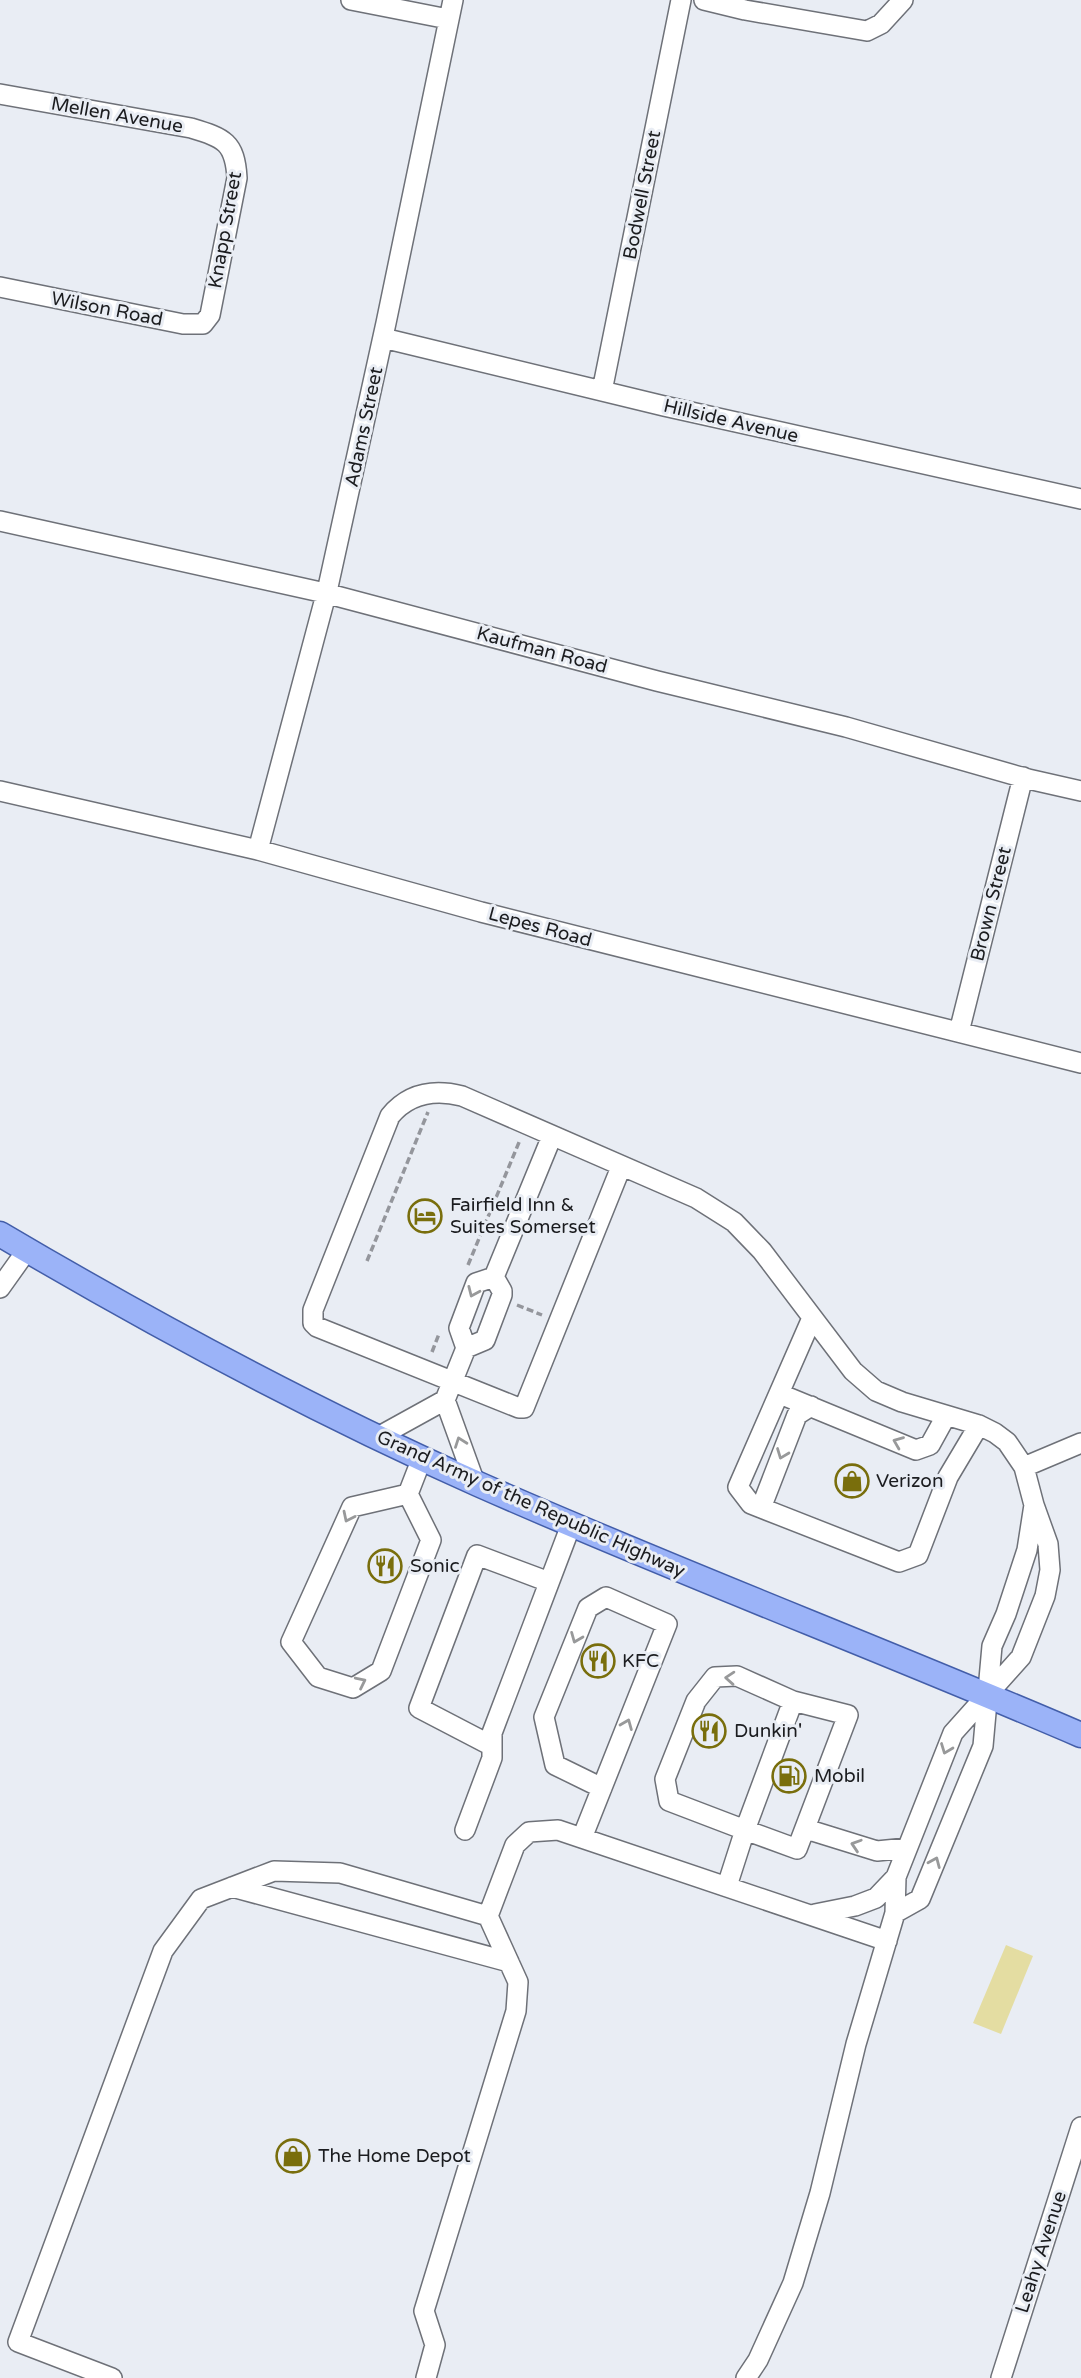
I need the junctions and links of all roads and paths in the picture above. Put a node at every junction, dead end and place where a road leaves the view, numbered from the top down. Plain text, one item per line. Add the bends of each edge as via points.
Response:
1 (351, 0) edge
2 (681, 0) edge
3 (704, 0) edge
4 (903, 0) edge
5 (746, 5) edge
6 (451, 10) edge
7 (0, 94) edge
8 (230, 146) joint
9 (0, 287) edge
10 (210, 315) joint
11 (383, 338) junction
12 (602, 391) junction
13 (1081, 499) edge
14 (0, 521) edge
15 (327, 594) junction
16 (1023, 777) junction
17 (0, 790) edge
18 (1081, 791) edge
19 (258, 849) junction
20 (959, 1032) junction
21 (1081, 1063) edge
22 (430, 1107) dead end
23 (521, 1136) dead end
24 (552, 1136) junction
25 (621, 1167) junction
26 (0, 1234) edge
27 (27, 1250) junction
28 (367, 1261) dead end
29 (468, 1266) dead end
30 (494, 1278) junction
31 (0, 1288) edge
32 (514, 1303) dead end
33 (551, 1318) dead end
34 (812, 1318) junction
35 (442, 1327) dead end
36 (466, 1348) junction
37 (428, 1360) dead end
38 (453, 1381) junction
39 (780, 1394) junction
40 (445, 1400) junction
41 (811, 1406) junction
42 (946, 1416) junction
43 (979, 1426) junction
44 (378, 1437) junction
45 (1081, 1443) edge
46 (422, 1458) junction
47 (1024, 1467) junction
48 (475, 1483) junction
49 (408, 1494) junction
50 (1034, 1505) junction
51 (761, 1508) junction
52 (571, 1525) junction
53 (549, 1582) junction
54 (987, 1695) junction
55 (793, 1701) junction
56 (1081, 1735) edge
57 (492, 1746) junction
58 (602, 1787) junction
59 (806, 1829) junction
60 (465, 1830) dead end
61 (745, 1830) junction
62 (582, 1838) junction
63 (907, 1848) junction
64 (896, 1877) junction
65 (727, 1886) junction
66 (232, 1887) junction
67 (895, 1913) junction
68 (814, 1914) junction
69 (488, 1916) junction
70 (887, 1941) junction
71 (509, 1962) junction
72 (1081, 2127) edge
73 (112, 2378) edge
74 (426, 2378) edge
75 (746, 2378) edge
76 (1001, 2378) edge

1 - 6 street
2 - 12 street, Bodwell Street
3 - 5 street
4 - 5 street via 881,24 867,31
6 - 11 street, Adams Street
7 - 8 street, Mellen Avenue via 191,128 217,136
8 - 10 street, Knapp Street via 237,178
9 - 10 street, Wilson Road via 183,324 203,324
11 - 12 street, Hillside Avenue
11 - 15 street, Adams Street
12 - 13 street, Hillside Avenue
14 - 15 street, Kaufman Road
15 - 16 street, Kaufman Road
15 - 19 street, Adams Street
16 - 18 street, Kaufman Road
16 - 20 street, Brown Street
17 - 19 street, Lepes Road
19 - 20 street, Lepes Road via 547,929
20 - 21 street, Lepes Road
22 - 28 path
23 - 29 path
24 - 25 street
24 - 30 street
24 - 38 street via 462,1096 434,1092 397,1107 382,1135 313,1310 313,1323
25 - 34 street via 696,1198 734,1222
25 - 38 street via 524,1408
26 - 27 main road, Grand Army of the Republic Highway
27 - 31 street
27 - 44 main road, Grand Army of the Republic Highway
30 -> 36 street via 476,1283 459,1328
30 - 36 street via 502,1295 485,1340
32 - 33 path
34 - 39 street
34 - 42 street via 853,1371 876,1391
35 - 37 path
36 - 38 street
38 - 40 street
39 - 41 street
39 - 51 street via 738,1487 751,1504
40 - 44 street
48 -> 40 street
42 -> 41 street via 930,1445 916,1450
41 -> 51 street via 797,1415
42 - 43 street
43 - 47 street via 1007,1443
43 - 51 street via 948,1477 918,1555 899,1562
44 - 46 main road, Grand Army of the Republic Highway
45 - 47 street
46 - 48 main road, Grand Army of the Republic Highway
46 - 49 street
47 - 50 street
48 - 52 main road, Grand Army of the Republic Highway
49 -> 49 street via 352,1507 291,1642 318,1677 353,1688 381,1671 430,1540
50 - 54 street via 1027,1550 992,1646
50 - 54 street via 1048,1544 1045,1596 1021,1657
52 - 53 street
52 - 54 main road, Grand Army of the Republic Highway
53 - 57 street via 492,1733
53 - 57 street via 477,1555 419,1708
54 - 56 main road, Grand Army of the Republic Highway
54 -> 63 street via 953,1733
67 -> 54 street via 919,1899 925,1886 983,1746
55 - 59 street via 848,1715
55 - 61 street
55 -> 61 street via 737,1676 715,1677 696,1701 665,1779 669,1801
57 - 60 street via 492,1758
58 -> 58 street via 667,1624 606,1597 587,1608 544,1717 555,1765
58 - 62 street
59 - 61 street via 797,1849
63 -> 59 street via 877,1851
61 - 65 street
62 - 65 street
62 - 69 street via 558,1830 529,1832 514,1845
63 - 64 street
64 - 67 street
64 - 68 street via 876,1898
65 - 68 street
66 - 69 street via 274,1871 340,1873
66 - 71 street
66 - 73 street via 201,1899 163,1951 18,2342
67 - 70 street
68 - 70 street
69 - 71 street
70 - 75 street via 793,2283
71 - 74 street via 518,1982 516,2011 425,2311 435,2346
72 - 76 street, Leahy Avenue

